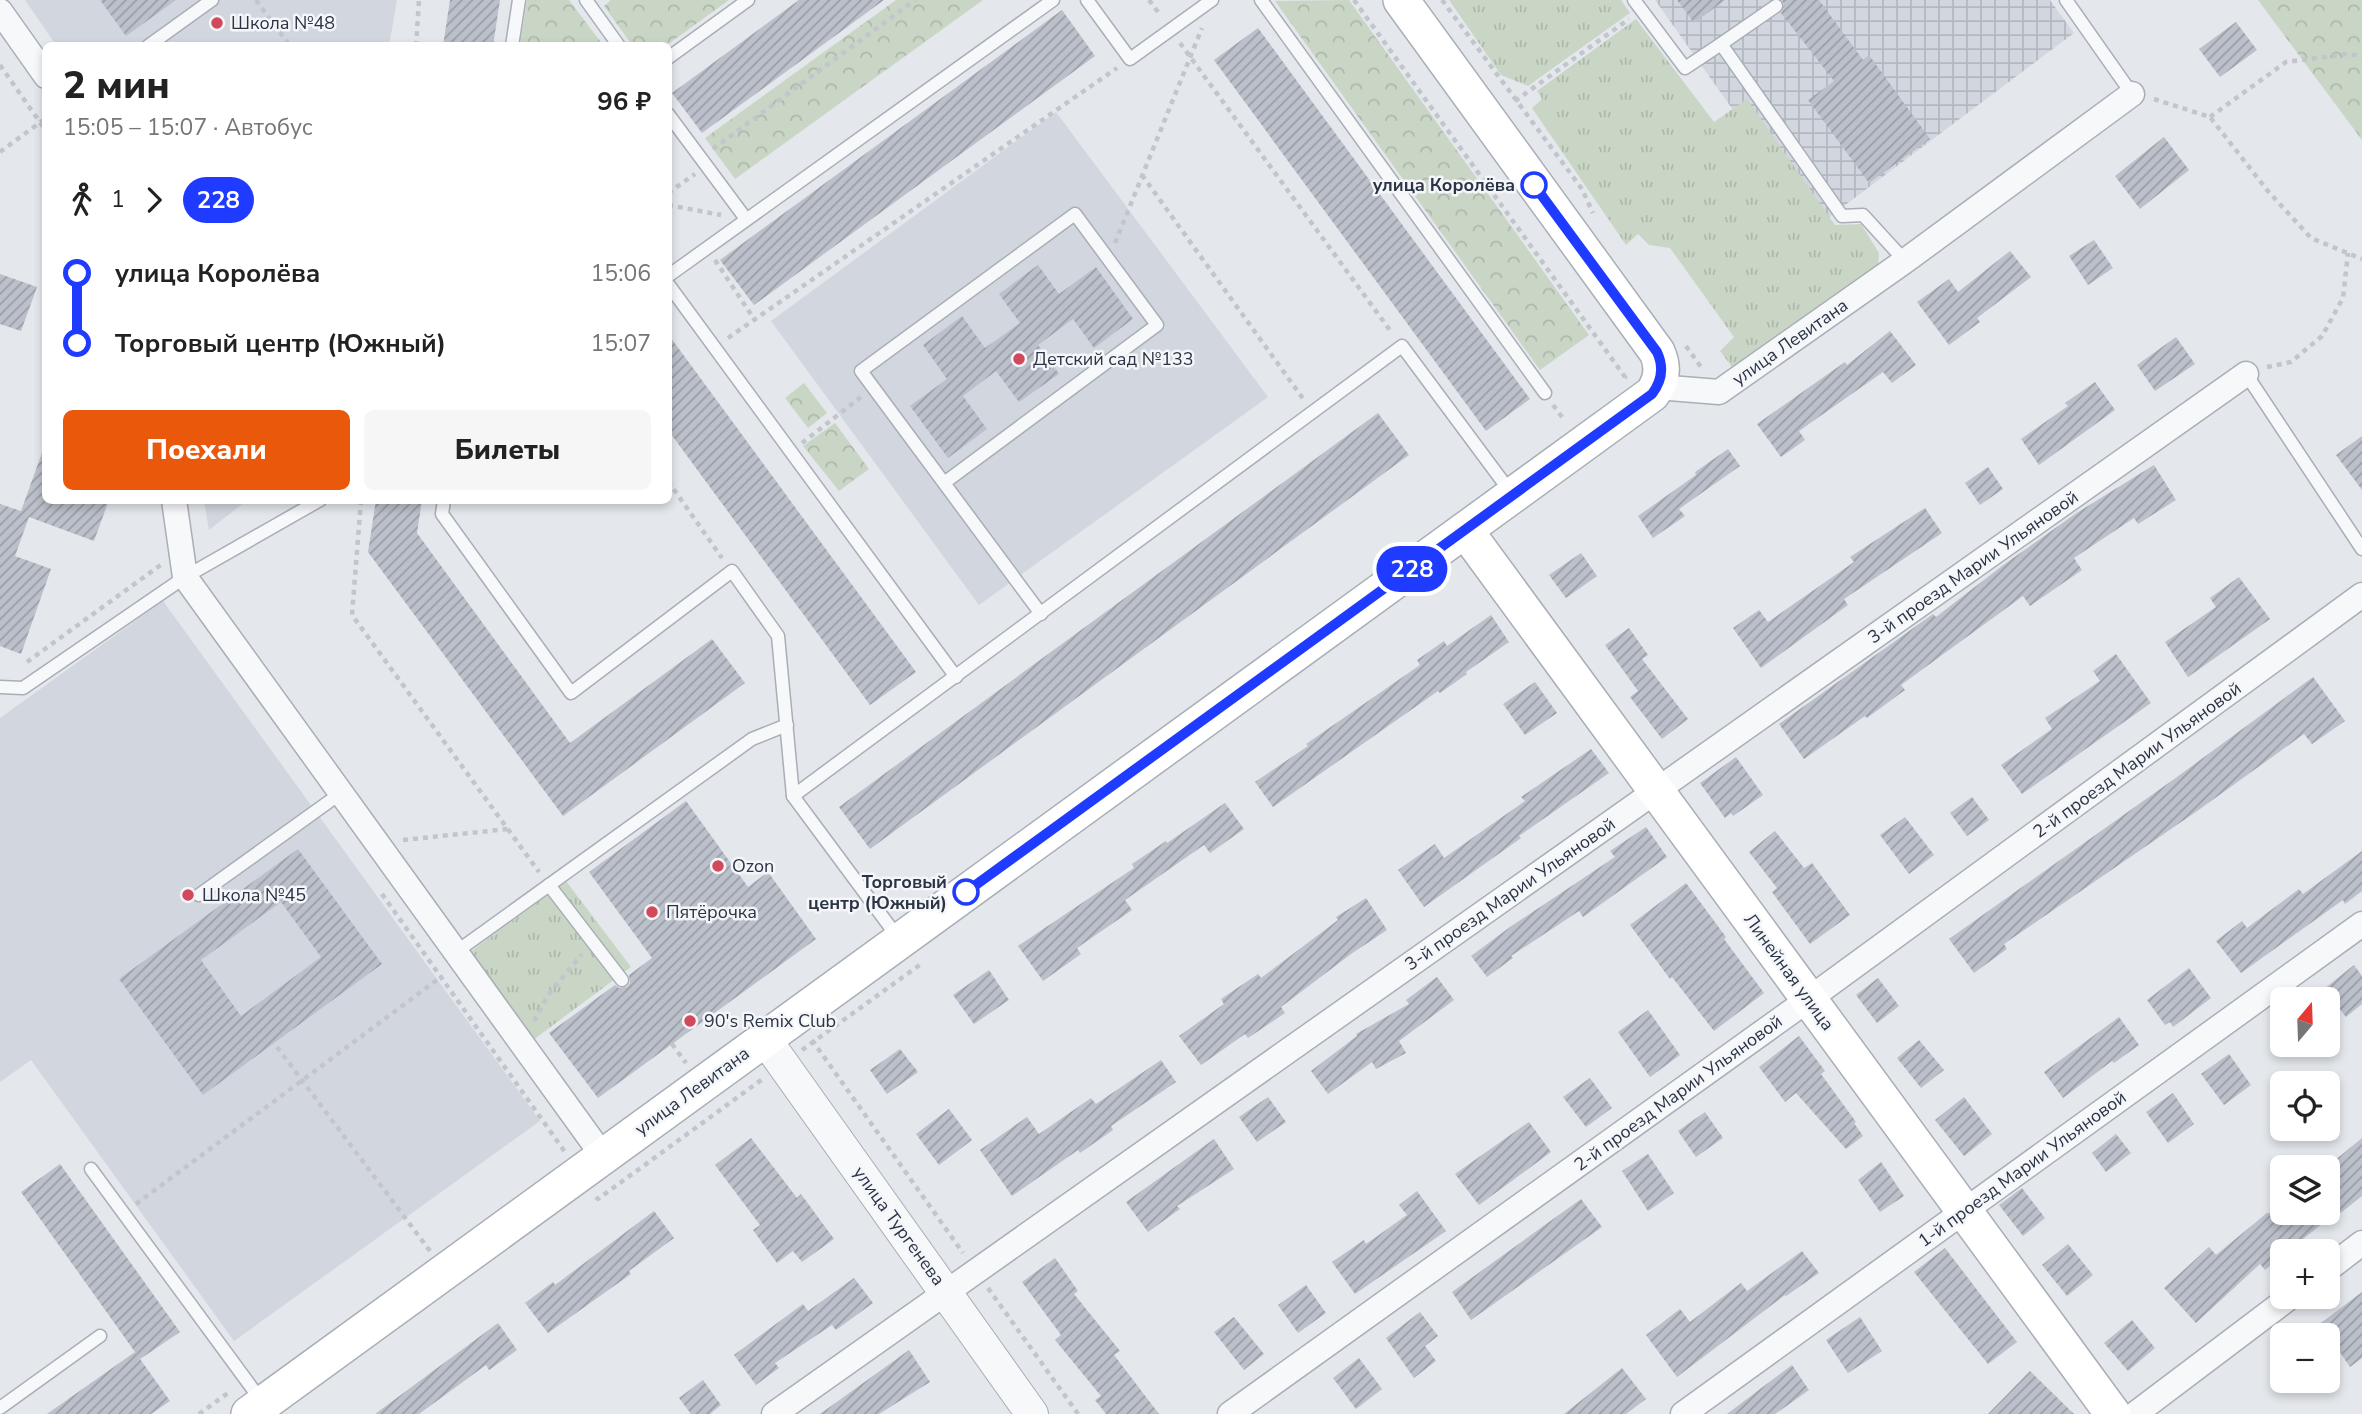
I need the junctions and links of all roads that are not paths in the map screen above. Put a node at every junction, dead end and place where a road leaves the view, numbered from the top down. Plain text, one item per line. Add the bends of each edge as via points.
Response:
1 (212, 0) edge
2 (519, 0) edge
3 (586, 0) edge
4 (748, 0) edge
5 (1053, 0) edge
6 (1087, 0) edge
7 (1212, 0) edge
8 (1261, 0) edge
9 (1401, 0) edge
10 (2066, 0) edge
11 (1637, 5) edge
12 (1776, 6) dead end
13 (0, 11) edge
14 (154, 42) edge
15 (513, 42) edge
16 (616, 42) edge
17 (1721, 44) junction
18 (672, 55) edge
19 (42, 70) edge
20 (2132, 94) joint
21 (672, 119) edge
22 (746, 219) junction
23 (1905, 261) junction
24 (672, 273) edge
25 (672, 289) edge
26 (2246, 374) joint
27 (1641, 382) junction
28 (1545, 393) dead end
29 (944, 483) junction
30 (1513, 496) junction
31 (174, 504) edge
32 (313, 504) edge
33 (443, 504) edge
34 (1465, 530) junction
35 (2362, 549) edge
36 (185, 577) junction
37 (2362, 595) edge
38 (1041, 614) junction
39 (956, 677) junction
40 (0, 687) edge
41 (787, 724) junction
42 (1656, 790) junction
43 (341, 793) junction
44 (793, 796) junction
45 (549, 884) junction
46 (199, 895) dead end
47 (2362, 924) edge
48 (900, 941) junction
49 (456, 952) junction
50 (622, 980) dead end
51 (1809, 999) junction
52 (765, 1039) junction
53 (603, 1156) junction
54 (91, 1169) dead end
55 (1964, 1211) junction
56 (2362, 1243) edge
57 (2340, 1260) edge
58 (946, 1292) junction
59 (2274, 1309) edge
60 (100, 1336) dead end
61 (248, 1403) edge
62 (0, 1408) edge
63 (774, 1414) edge
64 (1032, 1414) edge
65 (1230, 1414) edge
66 (1683, 1414) edge
67 (2113, 1414) edge
68 (2135, 1414) edge

1 - 14 lane
2 - 15 lane
3 - 16 lane
4 - 18 lane
5 - 22 lane
6 - 7 lane via 1130,59
8 - 28 lane
9 - 27 main road via 1657,352 1661,372
10 - 20 lane
11 - 17 lane via 1685,68
12 - 17 lane
13 - 19 street
17 - 23 lane via 1842,216 1863,215
20 - 23 street, улица Левитана
21 - 22 lane
22 - 24 lane
23 - 27 street, улица Левитана via 1719,392
25 - 39 lane
26 - 35 lane
26 - 42 street, 3-й проезд Марии Ульяновой
27 - 30 main road, улица Левитана via 1646,400
29 - 29 lane via 861,371 1075,214 1157,325
29 - 38 lane
30 - 34 main road, улица Левитана
30 - 38 lane via 1402,346
31 - 36 street
32 - 36 lane
33 - 41 lane via 442,514 571,693 732,571 778,636
34 - 42 main road, Линейная улица
34 - 48 main road, улица Левитана
36 - 40 lane via 23,688
36 - 43 street
37 - 51 street, 2-й проезд Марии Ульяновой
38 - 39 lane
39 - 44 lane
41 - 44 lane
41 - 45 lane via 752,739
42 - 51 main road, Линейная улица
42 - 58 street, 3-й проезд Марии Ульяновой
43 - 46 lane
43 - 49 street
44 - 48 lane
45 - 49 lane
45 - 50 lane
47 - 55 street, 1-й проезд Марии Ульяновой
48 - 52 main road, улица Левитана
49 - 53 street
51 - 55 main road, Линейная улица
51 - 65 street, 2-й проезд Марии Ульяновой
52 - 53 main road, улица Левитана
52 - 58 street, улица Тургенева
53 - 61 main road, улица Левитана via 445,1271
54 - 61 lane
55 - 66 street, 1-й проезд Марии Ульяновой
55 - 67 main road, Линейная улица
56 - 57 street
58 - 63 street, 3-й проезд Марии Ульяновой
58 - 64 street, улица Тургенева
59 - 68 street
60 - 62 lane

